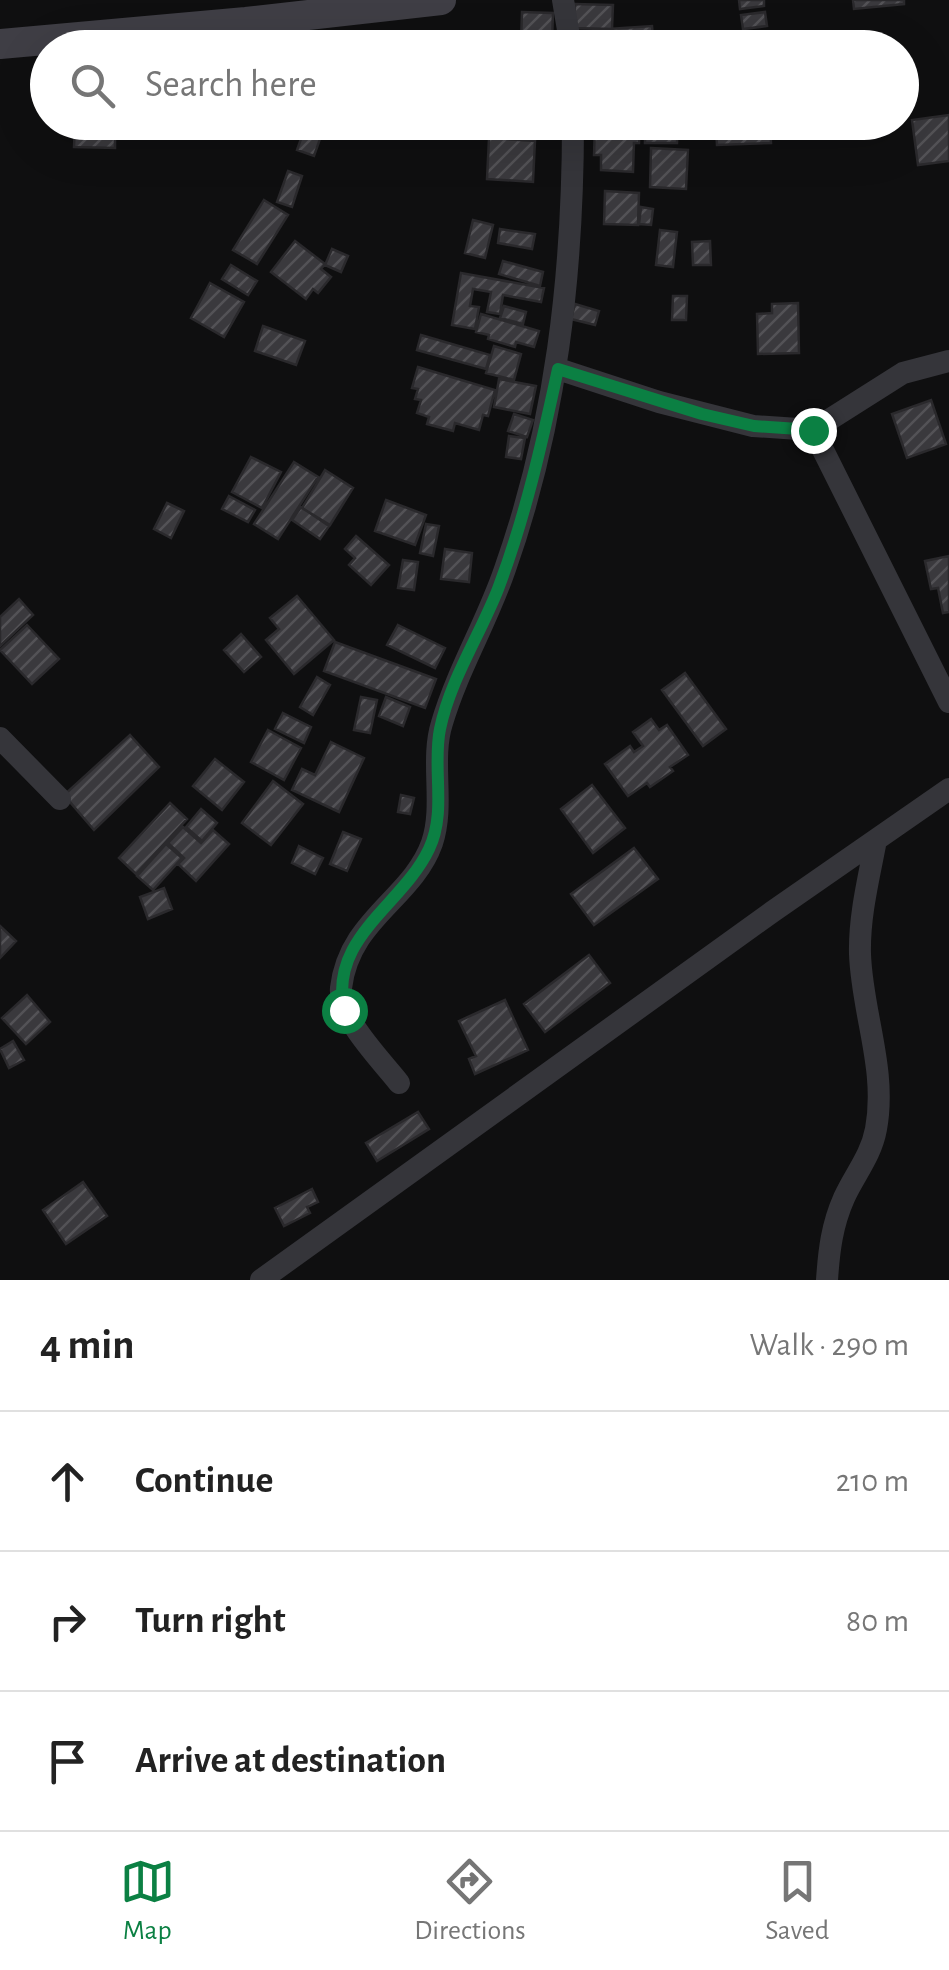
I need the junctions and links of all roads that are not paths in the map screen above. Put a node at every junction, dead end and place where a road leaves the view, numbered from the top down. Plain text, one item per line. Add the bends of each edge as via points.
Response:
1 (441, 0) edge
2 (563, 0) edge
3 (157, 30) edge
4 (568, 30) edge
5 (30, 41) edge
6 (0, 44) edge
7 (573, 140) edge
8 (949, 361) edge
9 (558, 369) junction
10 (813, 430) junction
11 (949, 702) edge
12 (0, 738) edge
13 (949, 790) edge
14 (60, 798) dead end
15 (876, 840) junction
16 (399, 1083) dead end
17 (261, 1280) edge
18 (827, 1280) edge

1 - 3 main road
2 - 4 street
5 - 6 main road
7 - 9 street
8 - 10 street via 903,373
9 - 10 street via 702,414
9 - 16 street via 507,565 440,728 430,848 358,938 343,976 344,1010
10 - 11 street
12 - 14 street
13 - 15 street
15 - 17 street
15 - 18 street via 860,955 880,1082 876,1130 831,1230

